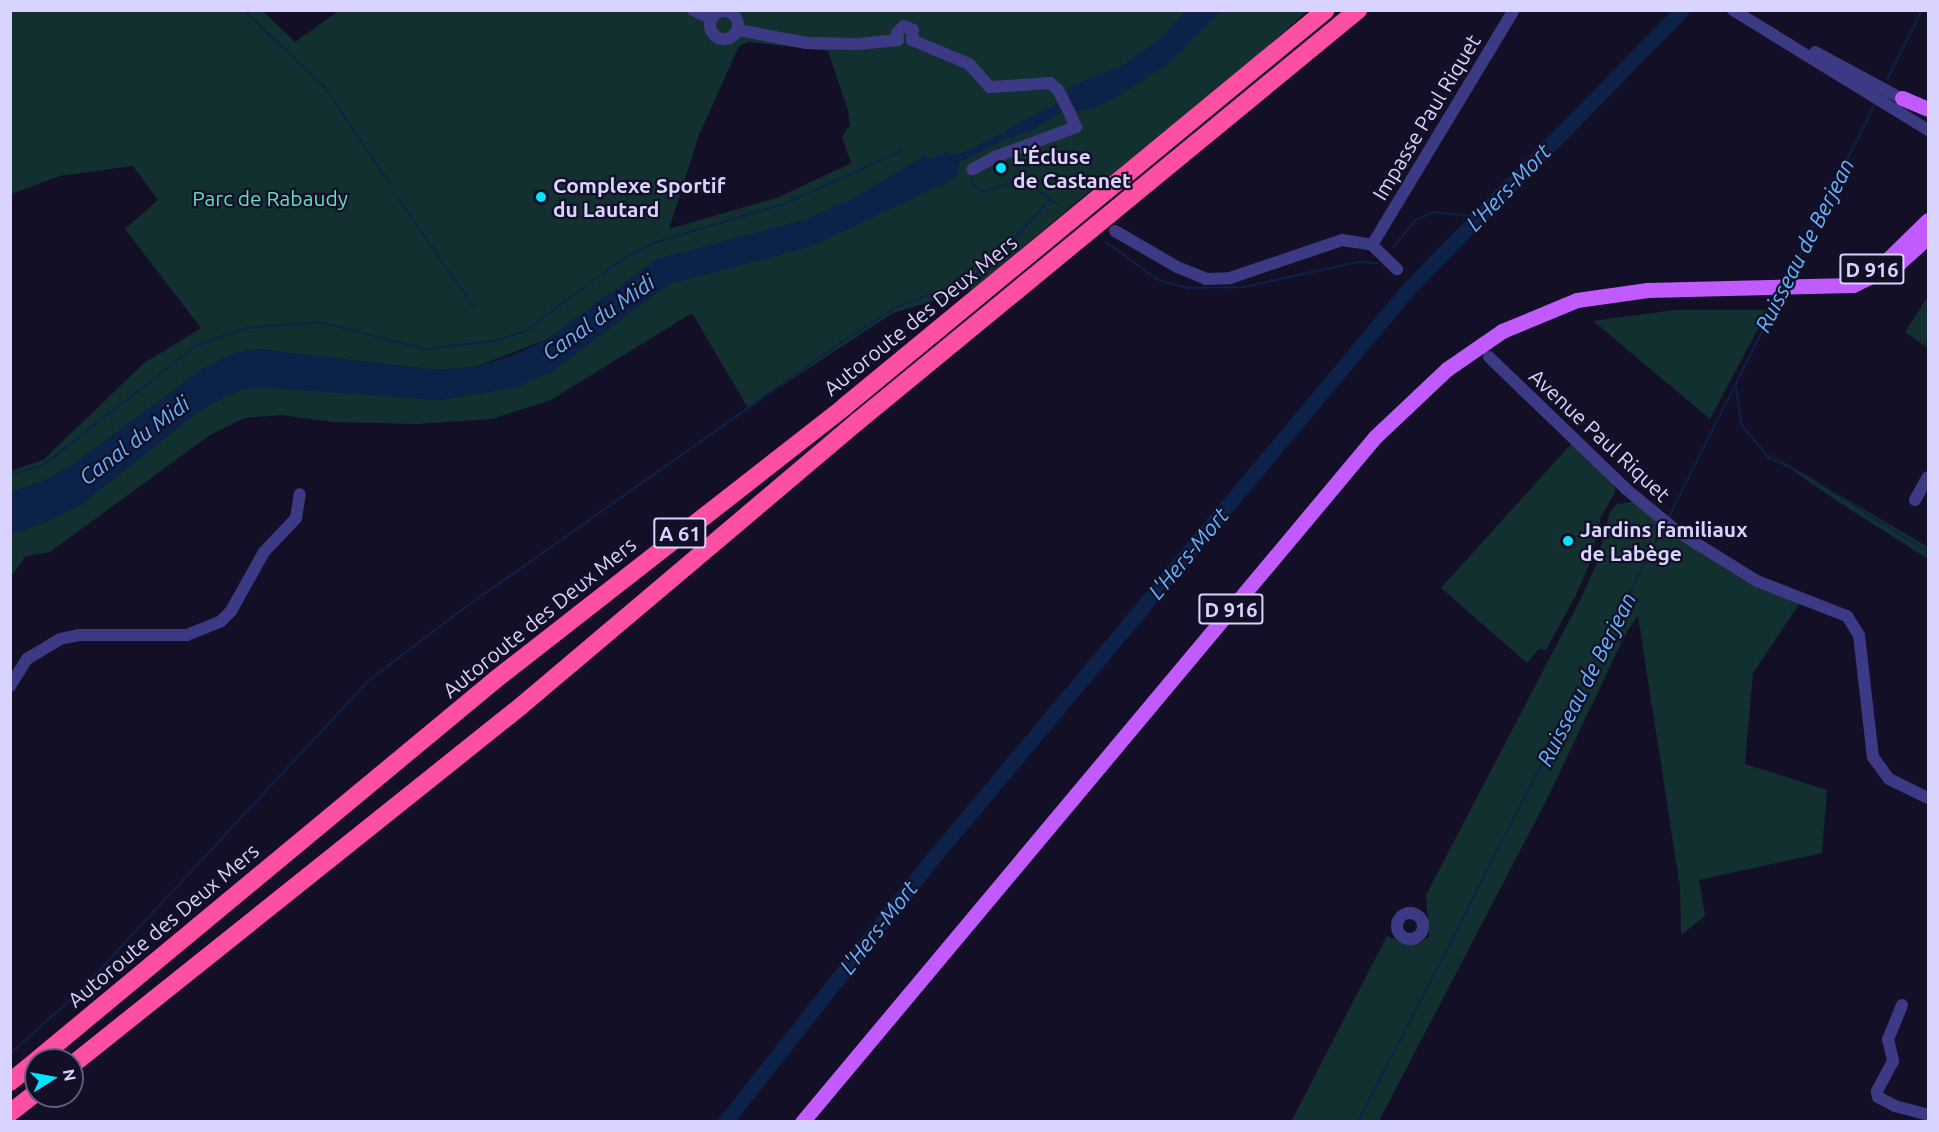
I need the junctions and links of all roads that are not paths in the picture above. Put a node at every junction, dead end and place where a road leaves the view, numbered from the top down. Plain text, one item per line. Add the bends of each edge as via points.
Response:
1 (693, 10) edge
2 (1326, 10) edge
3 (1358, 10) edge
4 (1514, 10) edge
5 (1734, 10) edge
6 (728, 11) edge
7 (712, 19) junction
8 (738, 30) junction
9 (1902, 98) junction
10 (1929, 109) edge
11 (1929, 116) edge
12 (1929, 130) edge
13 (972, 170) dead end
14 (1929, 220) edge
15 (1115, 231) dead end
16 (1929, 237) edge
17 (1372, 245) junction
18 (1397, 269) dead end
19 (1800, 289) junction
20 (1489, 357) dead end
21 (1929, 477) edge
22 (300, 494) dead end
23 (1915, 500) dead end
24 (10, 686) edge
25 (1929, 798) edge
26 (1902, 1005) dead end
27 (50, 1048) edge
28 (84, 1055) edge
29 (24, 1070) edge
30 (10, 1082) edge
31 (24, 1102) edge
32 (10, 1113) edge
33 (1929, 1114) edge
34 (802, 1122) edge

1 - 7 street
2 - 27 highway, Autoroute des Deux Mers / A 61 via 844,407 486,687
3 - 28 highway, Autoroute des Deux Mers / A 61 via 857,422 521,706
4 - 17 street, Impasse Paul Riquet
5 - 9 street
5 - 12 street
6 - 7 street
6 - 8 street via 737,19
7 - 8 street via 711,30 718,38 730,38
8 - 13 street via 807,43 898,39 905,44 912,40 969,64 990,87 1043,81 1054,85 1076,127 995,157
9 - 10 main road
9 - 11 street
14 - 19 main road, D 916 via 1908,243 1870,270
15 - 17 street via 1196,276 1217,280 1331,241
16 - 19 main road, D 916 via 1916,251 1876,277 1852,285
17 - 18 street
19 - 34 main road, D 916 via 1647,290 1577,300 1502,331 1447,369 1375,437
20 - 25 street, Avenue Paul Riquet via 1654,514 1678,532 1757,581 1847,616 1859,636 1874,757 1889,779
21 - 23 street
22 - 24 street via 296,518 264,552 231,611 220,622 187,635 79,634 60,639 27,659
26 - 33 street via 1888,1039 1893,1062 1877,1090 1878,1096 1894,1106
29 - 30 highway, Autoroute des Deux Mers / A 61
31 - 32 highway

